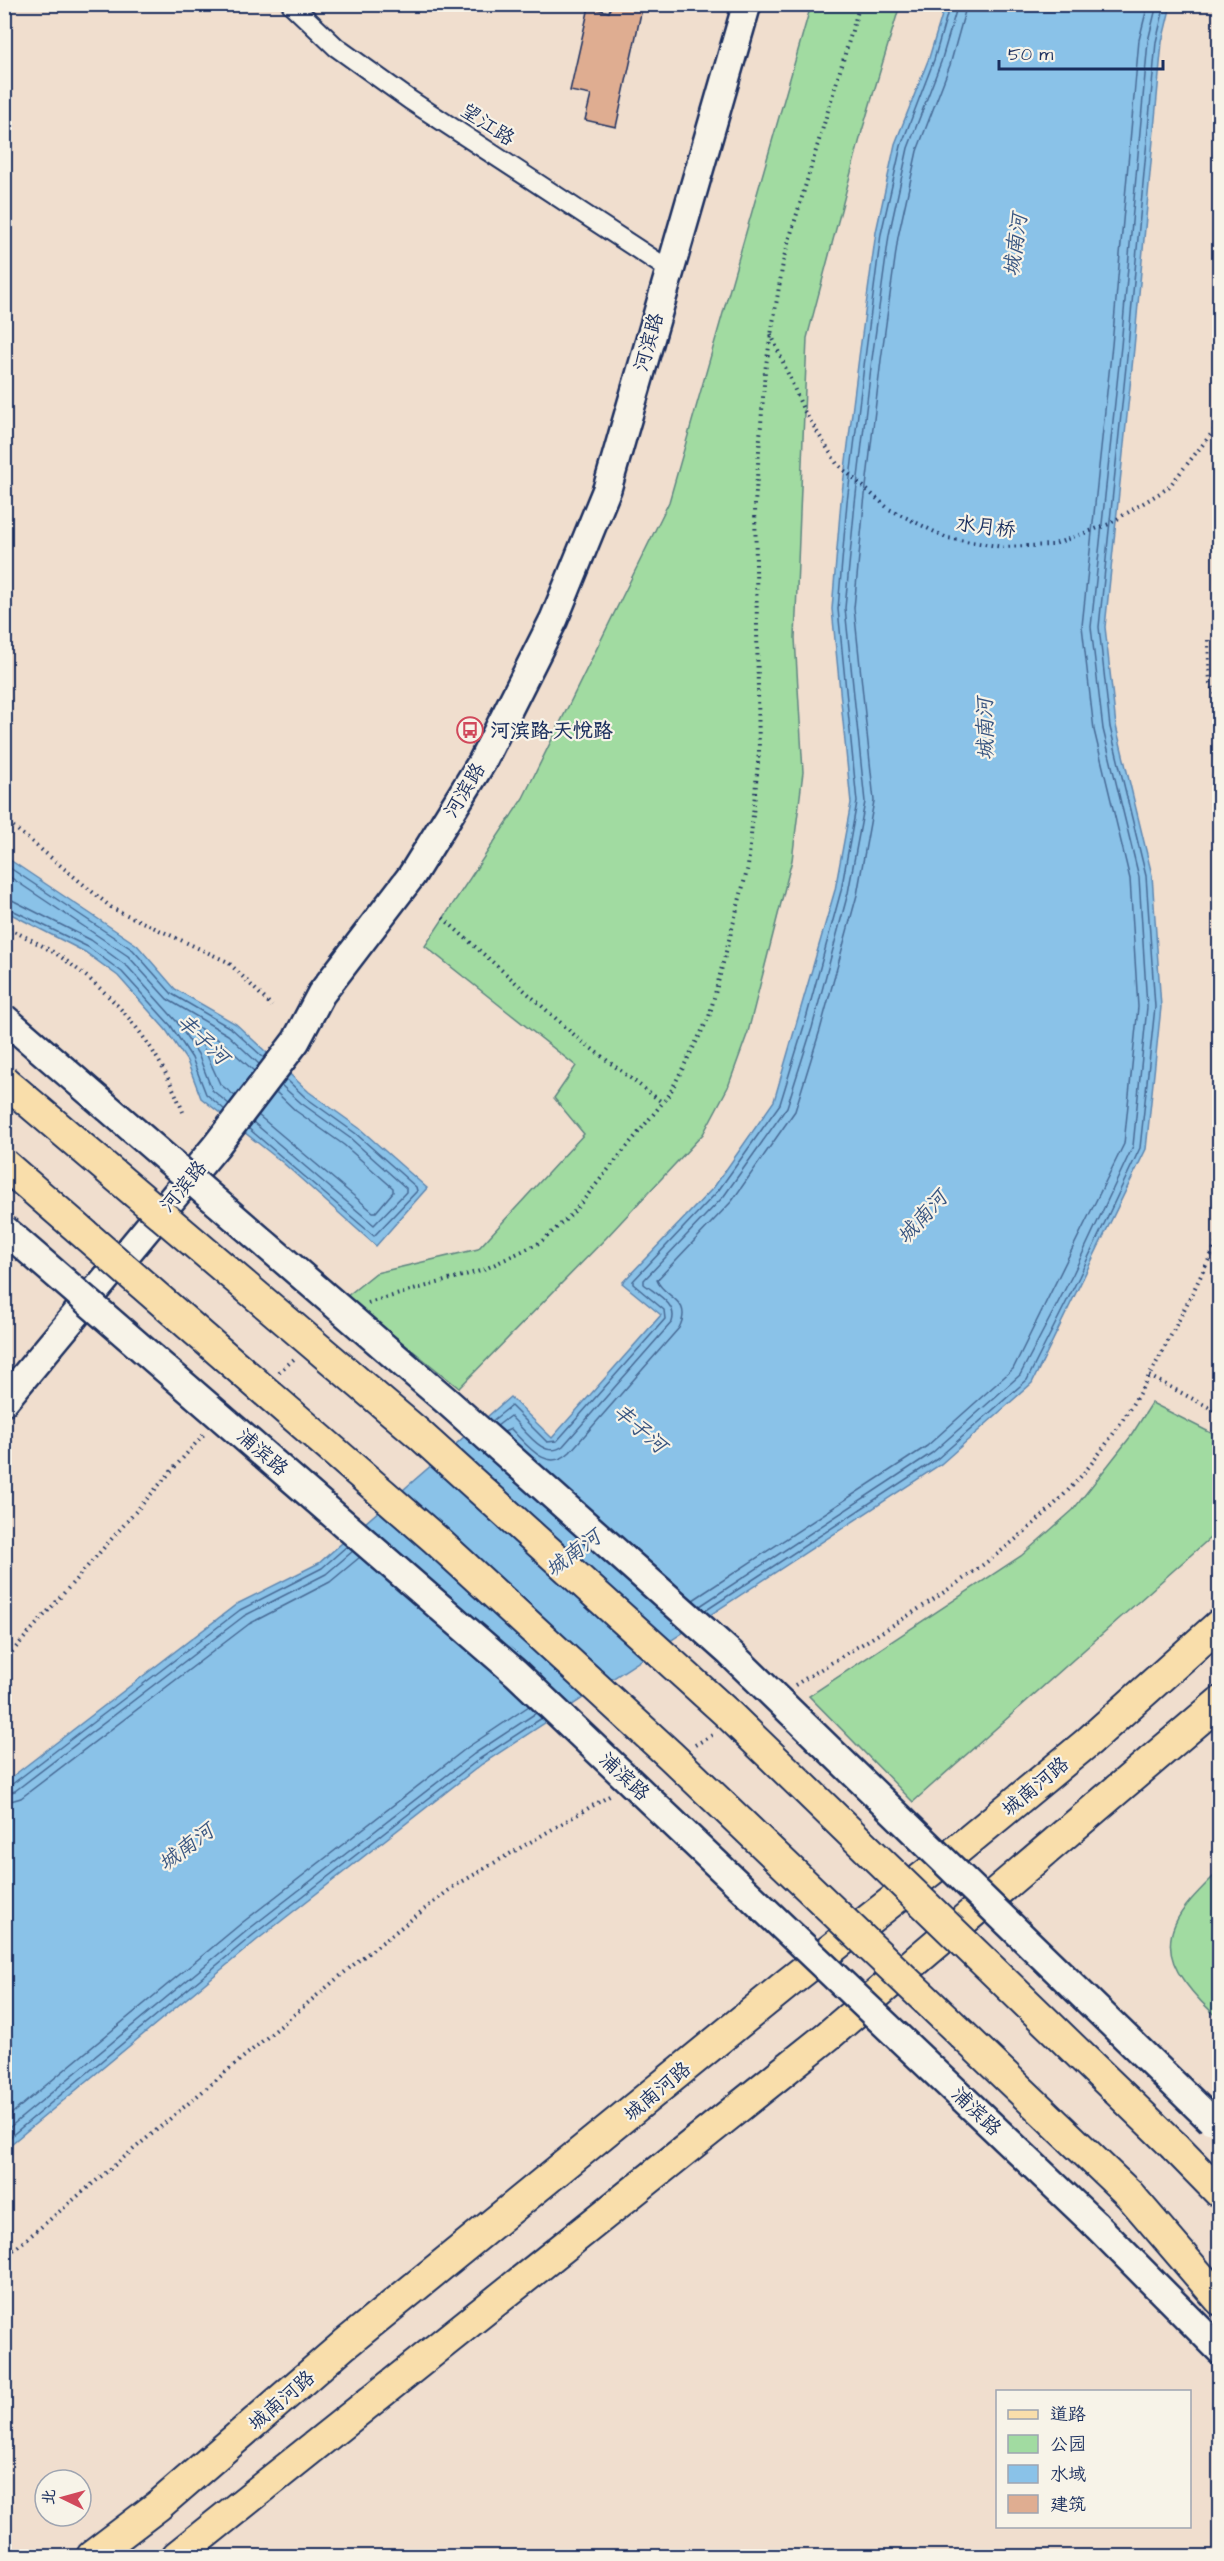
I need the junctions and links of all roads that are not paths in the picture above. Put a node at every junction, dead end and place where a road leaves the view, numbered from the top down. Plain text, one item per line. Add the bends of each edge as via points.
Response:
1 (291, 4) edge
2 (747, 4) edge
3 (668, 269) junction
4 (4, 1018) edge
5 (4, 1082) edge
6 (4, 1164) edge
7 (4, 1229) edge
8 (4, 1401) edge
9 (1220, 1624) edge
10 (1220, 1702) edge
11 (1215, 2124) edge
12 (1174, 2146) junction
13 (1220, 2187) edge
14 (1220, 2193) edge
15 (1220, 2300) edge
16 (1220, 2350) edge
17 (92, 2556) edge
18 (177, 2556) edge

1 - 3 street, 望江路 via 336,47 410,100
2 - 3 street, 河滨路
3 - 8 street, 河滨路 via 607,489 554,619 482,762 412,875 321,994 296,1041 216,1146
4 - 11 street, bridge via 450,1404 730,1653
5 - 12 main road, bridge via 418,1434 728,1714
6 - 15 main road, bridge via 461,1563 670,1755 1129,2194
7 - 16 street, 浦滨路, bridge via 516,1673 1095,2224
9 - 17 main road, 城南河路 via 1088,1742 345,2344 159,2505
10 - 18 main road via 829,2035
12 - 13 main road
12 - 14 main road

